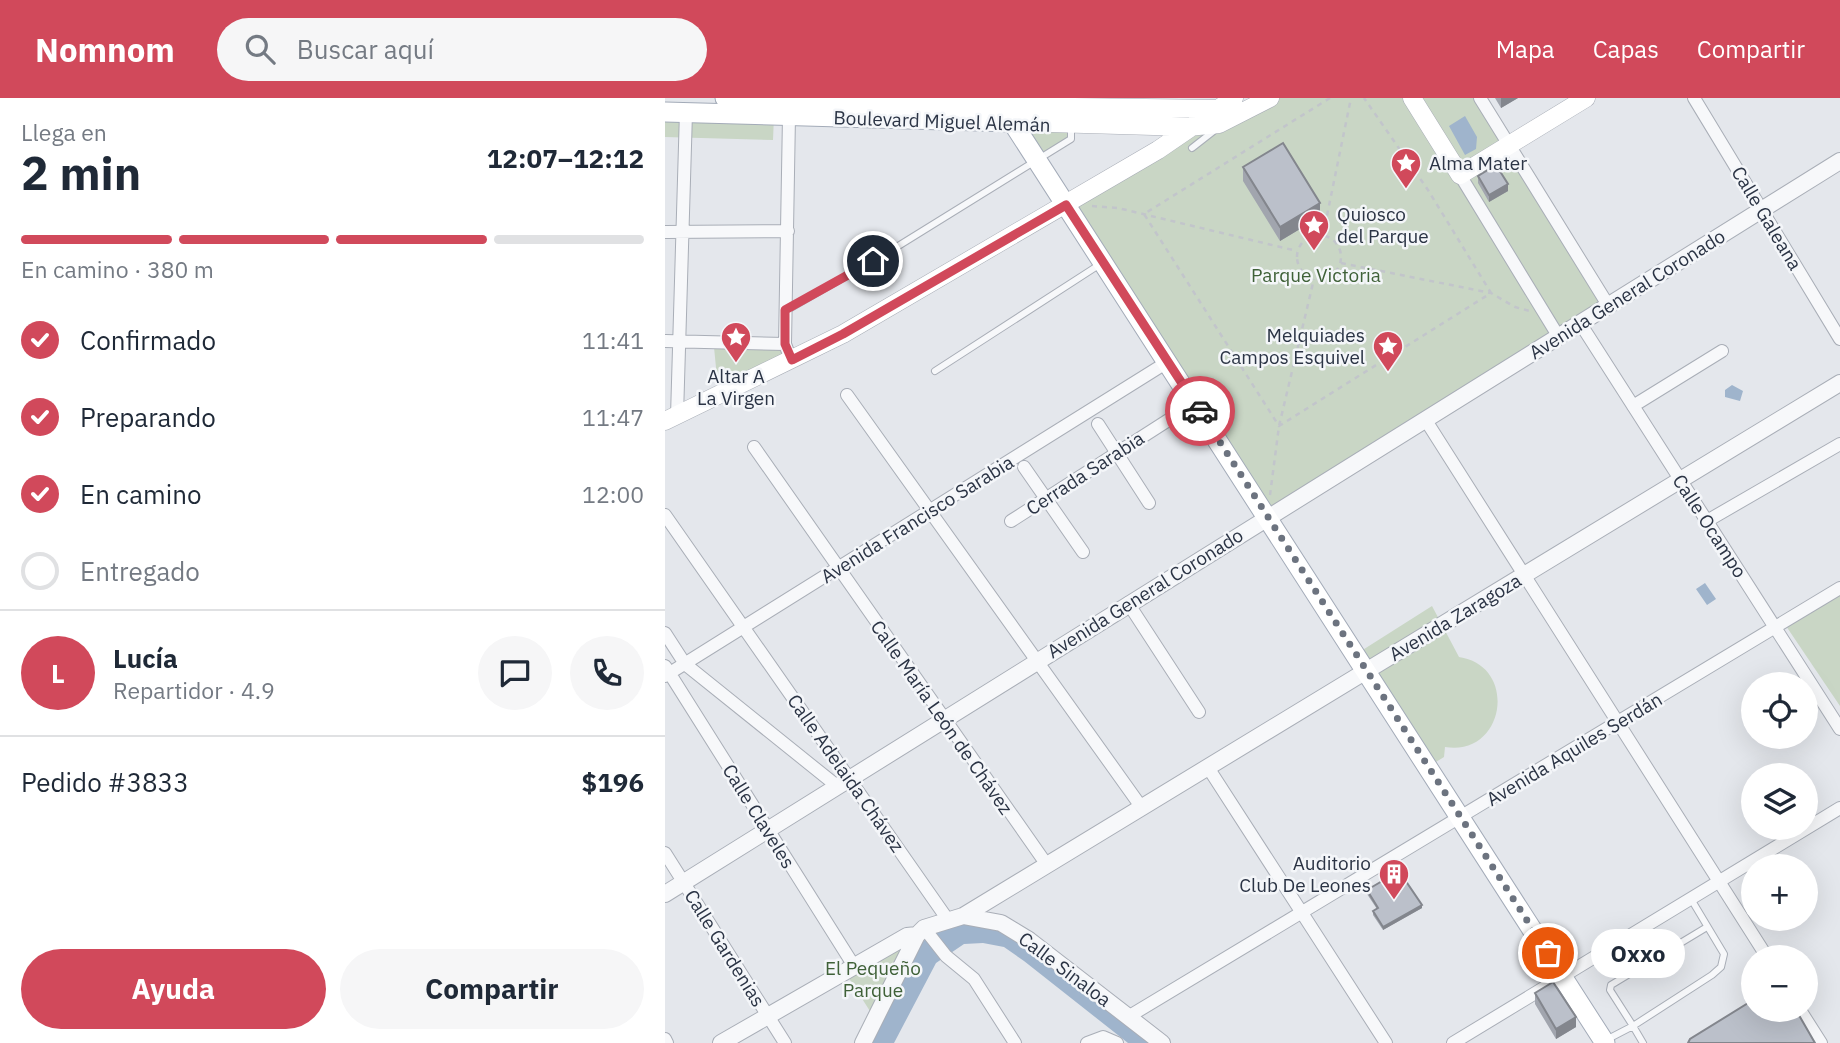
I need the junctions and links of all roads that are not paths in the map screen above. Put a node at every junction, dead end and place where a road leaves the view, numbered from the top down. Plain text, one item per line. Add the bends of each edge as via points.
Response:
1 (725, 98) edge
2 (1234, 98) edge
3 (1270, 98) edge
4 (1412, 98) edge
5 (1480, 98) edge
6 (1586, 98) edge
7 (1693, 98) edge
8 (813, 99) edge
9 (1004, 109) edge
10 (1215, 110) edge
11 (665, 112) edge
12 (686, 112) junction
13 (789, 116) junction
14 (957, 118) junction
15 (1071, 124) junction
16 (1188, 127) junction
17 (1509, 145) junction
18 (1192, 148) dead end
19 (1033, 156) junction
20 (1840, 161) edge
21 (1460, 175) junction
22 (1066, 205) junction
23 (1763, 210) junction
24 (788, 231) junction
25 (665, 232) edge
26 (682, 232) junction
27 (1103, 262) junction
28 (1608, 305) junction
29 (785, 310) junction
30 (1580, 323) junction
31 (1557, 334) junction
32 (1840, 339) edge
33 (671, 341) edge
34 (1722, 351) dead end
35 (788, 352) junction
36 (1168, 361) junction
37 (935, 371) dead end
38 (1840, 383) edge
39 (847, 395) dead end
40 (1195, 403) junction
41 (1633, 406) junction
42 (671, 419) edge
43 (1425, 419) junction
44 (1098, 424) dead end
45 (1840, 444) edge
46 (754, 447) dead end
47 (1117, 453) junction
48 (1024, 467) dead end
49 (1681, 481) junction
50 (1046, 499) junction
51 (1149, 503) dead end
52 (929, 511) junction
53 (665, 515) edge
54 (1267, 517) junction
55 (1011, 521) dead end
56 (1707, 522) junction
57 (1083, 552) dead end
58 (838, 568) junction
59 (1524, 576) junction
60 (1840, 588) edge
61 (1128, 603) junction
62 (743, 627) junction
63 (1776, 628) junction
64 (665, 633) edge
65 (1037, 660) junction
66 (685, 664) junction
67 (1368, 670) junction
68 (667, 672) edge
69 (1199, 712) dead end
70 (944, 719) junction
71 (1618, 723) junction
72 (1840, 729) edge
73 (1209, 769) junction
74 (843, 782) junction
75 (1142, 808) junction
76 (1840, 808) edge
77 (1461, 817) junction
78 (768, 829) junction
79 (665, 853) edge
80 (1047, 865) junction
81 (1719, 882) junction
82 (684, 883) junction
83 (665, 894) edge
84 (1691, 899) junction
85 (1302, 912) junction
86 (956, 918) junction
87 (1707, 927) junction
88 (923, 933) junction
89 (1759, 945) edge
90 (854, 966) junction
91 (1563, 976) junction
92 (768, 1016) junction
93 (1128, 1017) junction
94 (1808, 1022) edge
95 (1633, 1026) junction
96 (1605, 1042) edge
97 (722, 1043) edge
98 (785, 1043) edge
99 (863, 1043) edge
100 (1015, 1043) edge
101 (1087, 1043) edge
102 (1117, 1043) edge
103 (1162, 1043) edge
104 (1386, 1043) edge
105 (1453, 1043) edge
106 (1643, 1043) edge
107 (1821, 1043) edge

1 - 8 main road, Boulevard Miguel Alemán
2 - 10 main road
3 - 10 main road
4 - 21 main road
5 - 17 street
6 - 17 main road
7 - 23 street, Calle Galeana
8 - 9 main road, Boulevard Miguel Alemán
8 - 13 main road
9 - 10 main road, Boulevard Miguel Alemán
9 - 14 main road, Boulevard Miguel Alemán
9 - 15 main road, Boulevard Miguel Alemán
9 - 19 main road
10 - 16 main road, Boulevard Miguel Alemán
10 - 18 lane
11 - 12 main road, Boulevard Miguel Alemán
12 - 13 main road, Boulevard Miguel Alemán
12 - 26 street
13 - 14 main road, Boulevard Miguel Alemán
13 - 24 street
14 - 19 main road via 1000,128
15 - 16 main road, Boulevard Miguel Alemán
15 - 19 lane via 1071,139
16 - 22 main road
17 - 21 main road
17 - 28 street
19 - 22 main road
19 - 29 lane via 895,248
20 - 23 street, Avenida General Coronado
21 - 31 street
22 - 27 main road
22 - 35 main road via 843,334
23 - 28 street, Avenida General Coronado
23 - 32 street, Calle Galeana
24 - 26 street
24 - 29 street
25 - 26 street
26 - 33 street
27 - 36 main road
27 - 37 lane
28 - 30 street, Avenida General Coronado
29 - 35 street
30 - 31 street, Avenida General Coronado
30 - 41 street, Calle Ocampo
31 - 43 street, Avenida General Coronado
33 - 35 street
33 - 42 street
34 - 41 street
35 - 42 main road
36 - 40 main road
36 - 52 street, Avenida Francisco Sarabia
38 - 49 street, Avenida Zaragoza
39 - 52 street
40 - 47 street, Cerrada Sarabia
40 - 54 main road
41 - 49 street, Calle Ocampo
43 - 54 street, Avenida General Coronado
43 - 59 street
44 - 47 street
45 - 56 street
46 - 58 street, Calle María León de Chávez
47 - 50 street, Cerrada Sarabia
47 - 51 street
48 - 50 street
49 - 56 street, Calle Ocampo
49 - 59 street, Avenida Zaragoza
50 - 55 street, Cerrada Sarabia
50 - 57 street
52 - 58 street, Avenida Francisco Sarabia
52 - 65 street
53 - 62 street, Calle Adelaida Chávez
54 - 61 street, Avenida General Coronado
54 - 67 main road
56 - 63 street, Calle Ocampo
58 - 62 street, Avenida Francisco Sarabia
58 - 70 street, Calle María León de Chávez
59 - 67 street, Avenida Zaragoza
59 - 71 street
60 - 63 street, Avenida Aquiles Serdán
61 - 65 street, Avenida General Coronado
61 - 69 street
62 - 66 street, Avenida Francisco Sarabia
62 - 74 street, Calle Adelaida Chávez
63 - 71 street, Avenida Aquiles Serdán
63 - 72 street, Calle Ocampo
64 - 66 street
65 - 70 street, Avenida General Coronado
65 - 75 street
66 - 68 street, Avenida Francisco Sarabia
66 - 74 street
67 - 73 street, Avenida Zaragoza
67 - 77 main road
68 - 78 street, Calle Claveles
70 - 74 street, Avenida General Coronado
70 - 80 street, Calle María León de Chávez
71 - 77 street, Avenida Aquiles Serdán
71 - 81 street
73 - 75 street, Avenida Zaragoza
73 - 85 street
74 - 78 street, Avenida General Coronado
74 - 86 street, Calle Adelaida Chávez
75 - 80 street, Avenida Zaragoza
76 - 81 street
77 - 85 street, Avenida Aquiles Serdán
77 - 91 main road
78 - 82 street, Avenida General Coronado
78 - 90 street, Calle Claveles
79 - 82 street, Calle Gardenias
80 - 86 street, Avenida Zaragoza
81 - 84 street
81 - 89 street
82 - 83 street, Avenida General Coronado
82 - 92 street, Calle Gardenias
84 - 87 lane
84 - 91 street
85 - 93 street, Avenida Aquiles Serdán
85 - 104 street
86 - 88 street, Calle Sinaloa
86 - 93 street, Calle Sinaloa via 1001,923
87 - 95 lane via 1724,954 1721,967
87 - 95 lane via 1611,985
88 - 90 street via 907,936
88 - 99 street
88 - 100 street via 974,979
90 - 92 street
91 - 96 main road
91 - 105 street
92 - 97 street
92 - 98 street, Calle Gardenias
93 - 103 street, Calle Sinaloa
94 - 107 street
95 - 96 lane
95 - 106 lane
101 - 102 street via 1103,1037

